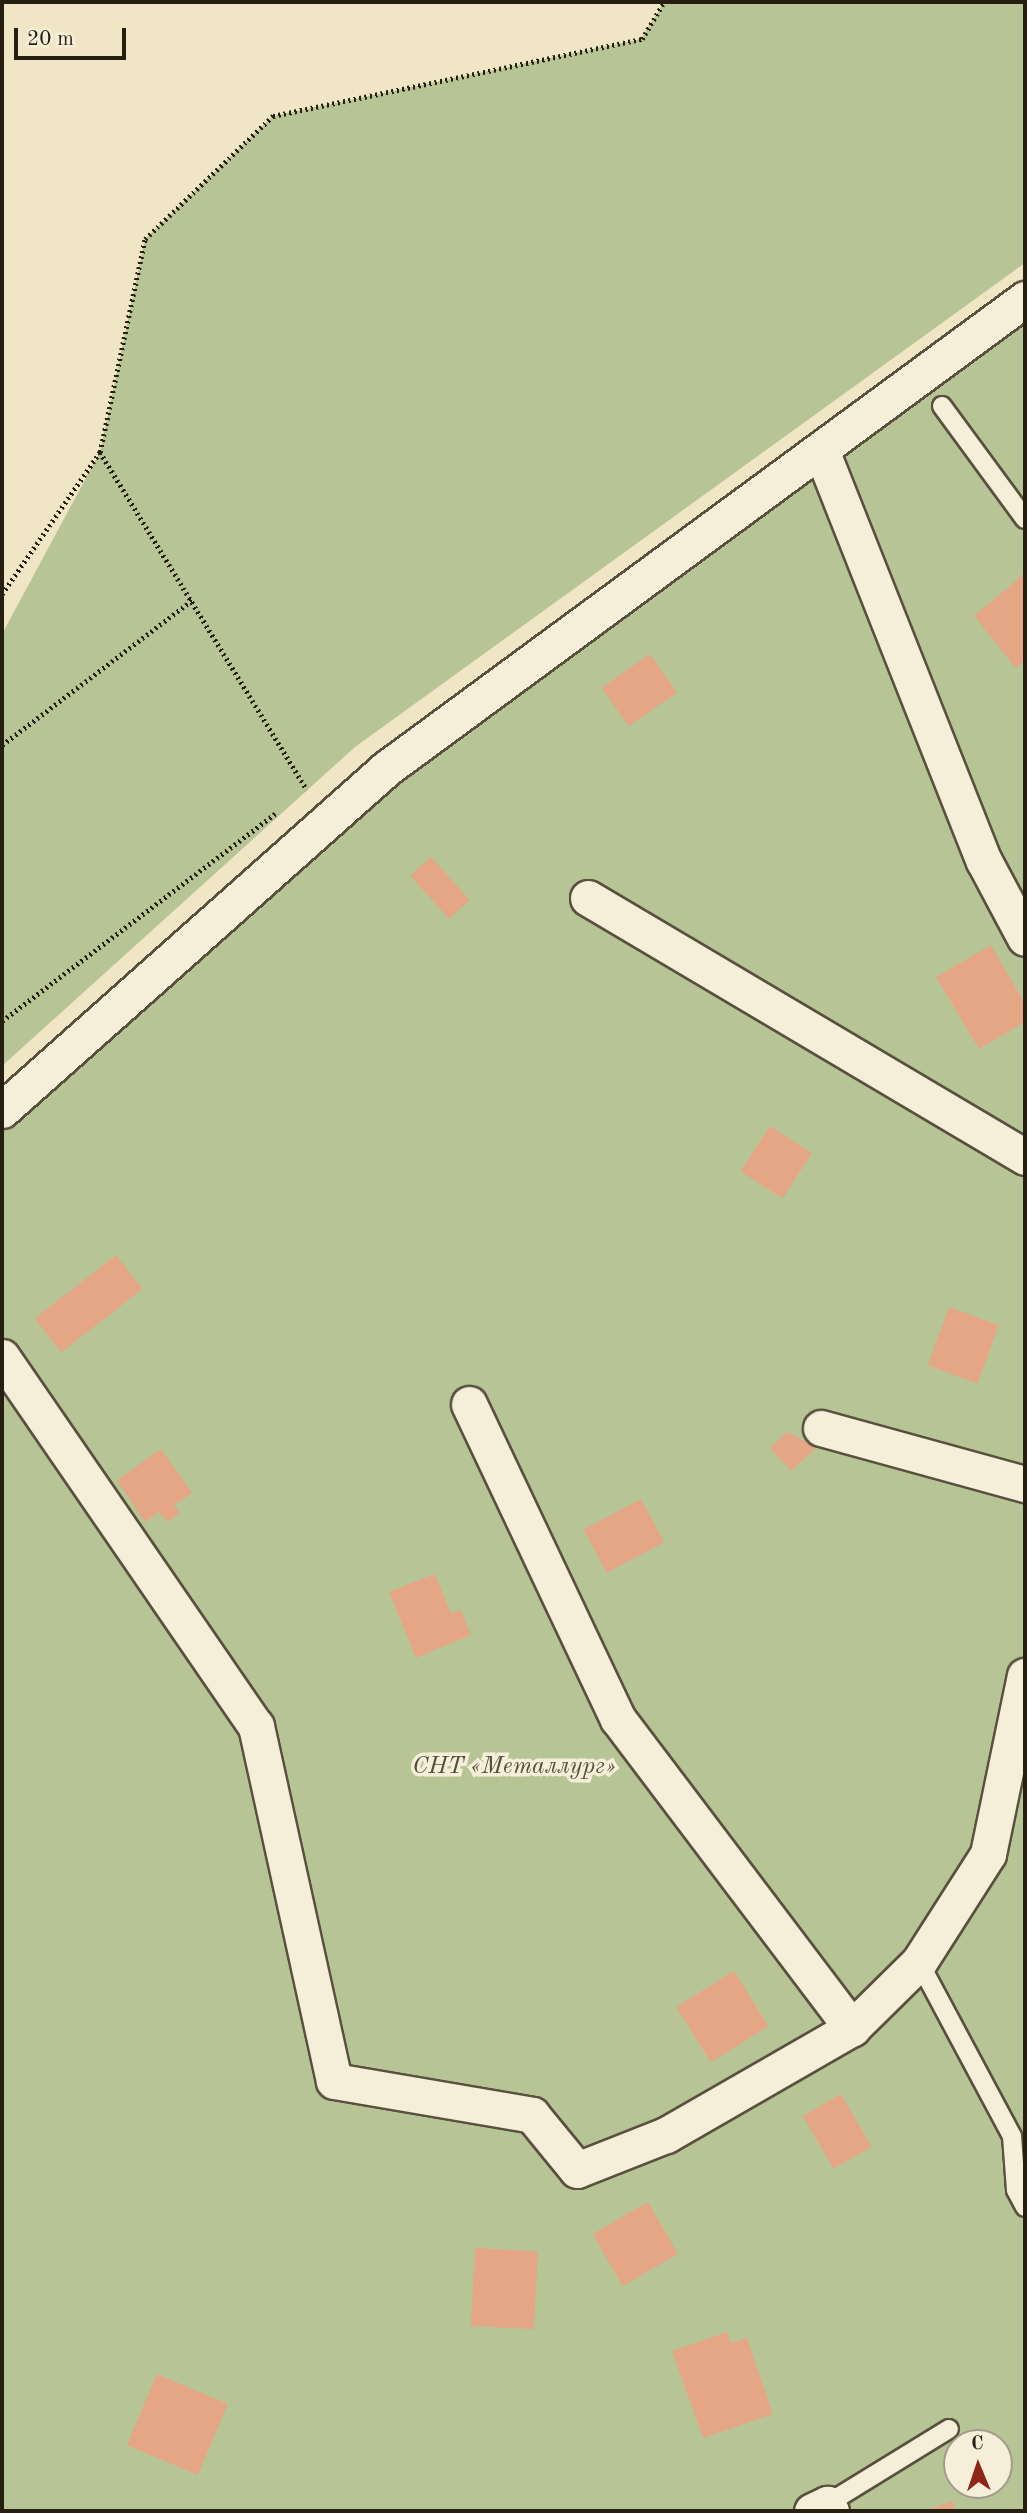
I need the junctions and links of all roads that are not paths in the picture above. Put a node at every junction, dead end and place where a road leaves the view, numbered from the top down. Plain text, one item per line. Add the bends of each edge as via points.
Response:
1 (1025, 299) edge
2 (942, 406) dead end
3 (821, 450) junction
4 (1025, 519) edge
5 (588, 898) dead end
6 (1025, 938) edge
7 (2, 1110) edge
8 (1025, 1157) edge
9 (2, 1357) edge
10 (469, 1404) dead end
11 (821, 1428) dead end
12 (1025, 1484) edge
13 (1025, 1676) edge
14 (919, 1962) junction
15 (852, 2028) junction
16 (1025, 2207) edge
17 (943, 2433) edge
18 (823, 2509) edge

1 - 3 street
2 - 4 lane
3 - 6 street via 984,861
3 - 7 street via 387,768
5 - 8 street
9 - 15 street via 256,1726 334,2081 532,2115 577,2170 666,2135
10 - 15 street via 618,1719
11 - 12 street
13 - 14 street via 988,1854
14 - 15 street
14 - 16 lane via 1012,2136 1016,2190
17 - 18 lane

